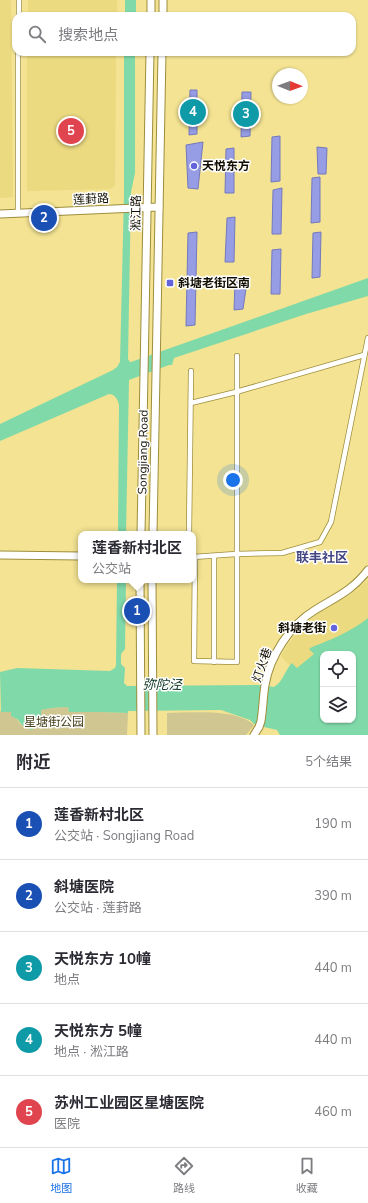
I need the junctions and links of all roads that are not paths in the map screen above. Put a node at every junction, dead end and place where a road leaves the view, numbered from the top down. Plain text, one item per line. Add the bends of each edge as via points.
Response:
1 (19, 0) edge
2 (151, 0) edge
3 (163, 0) edge
4 (19, 12) edge
5 (151, 12) edge
6 (163, 12) edge
7 (18, 56) edge
8 (150, 56) edge
9 (162, 56) edge
10 (147, 207) junction
11 (160, 207) junction
12 (18, 213) junction
13 (0, 214) edge
14 (368, 338) edge
15 (364, 355) junction
16 (237, 356) dead end
17 (156, 370) joint
18 (192, 371) dead end
19 (144, 375) joint
20 (236, 392) junction
21 (191, 403) junction
22 (141, 531) edge
23 (153, 531) edge
24 (189, 531) edge
25 (236, 554) junction
26 (0, 555) edge
27 (78, 556) edge
28 (214, 556) junction
29 (196, 557) edge
30 (368, 570) edge
31 (140, 583) edge
32 (152, 583) edge
33 (194, 583) edge
34 (214, 662) junction
35 (141, 735) edge
36 (153, 735) edge
37 (254, 735) edge

1 - 4 street
2 - 5 main road
3 - 6 main road
7 - 12 street
8 - 10 main road, 淞江路
9 - 11 main road, 淞江路
10 - 11 main road, 莲葑路
10 - 12 main road, 莲葑路
10 - 19 main road, 淞江路
11 - 17 main road, 淞江路
12 - 13 main road, 莲葑路
14 - 15 street
15 - 20 street
15 - 25 street via 331,522 320,542 282,553
16 - 20 street
17 - 23 main road, Songjiang Road
18 - 21 street
19 - 22 main road, Songjiang Road
20 - 21 street
20 - 25 street
21 - 24 street
25 - 28 street
25 - 34 street via 237,662
26 - 27 main road
28 - 29 street
28 - 34 street
30 - 37 main road, 灯火巷 via 355,585 298,623 281,645 269,670 262,716
31 - 35 main road
32 - 36 main road
33 - 34 street via 194,661

